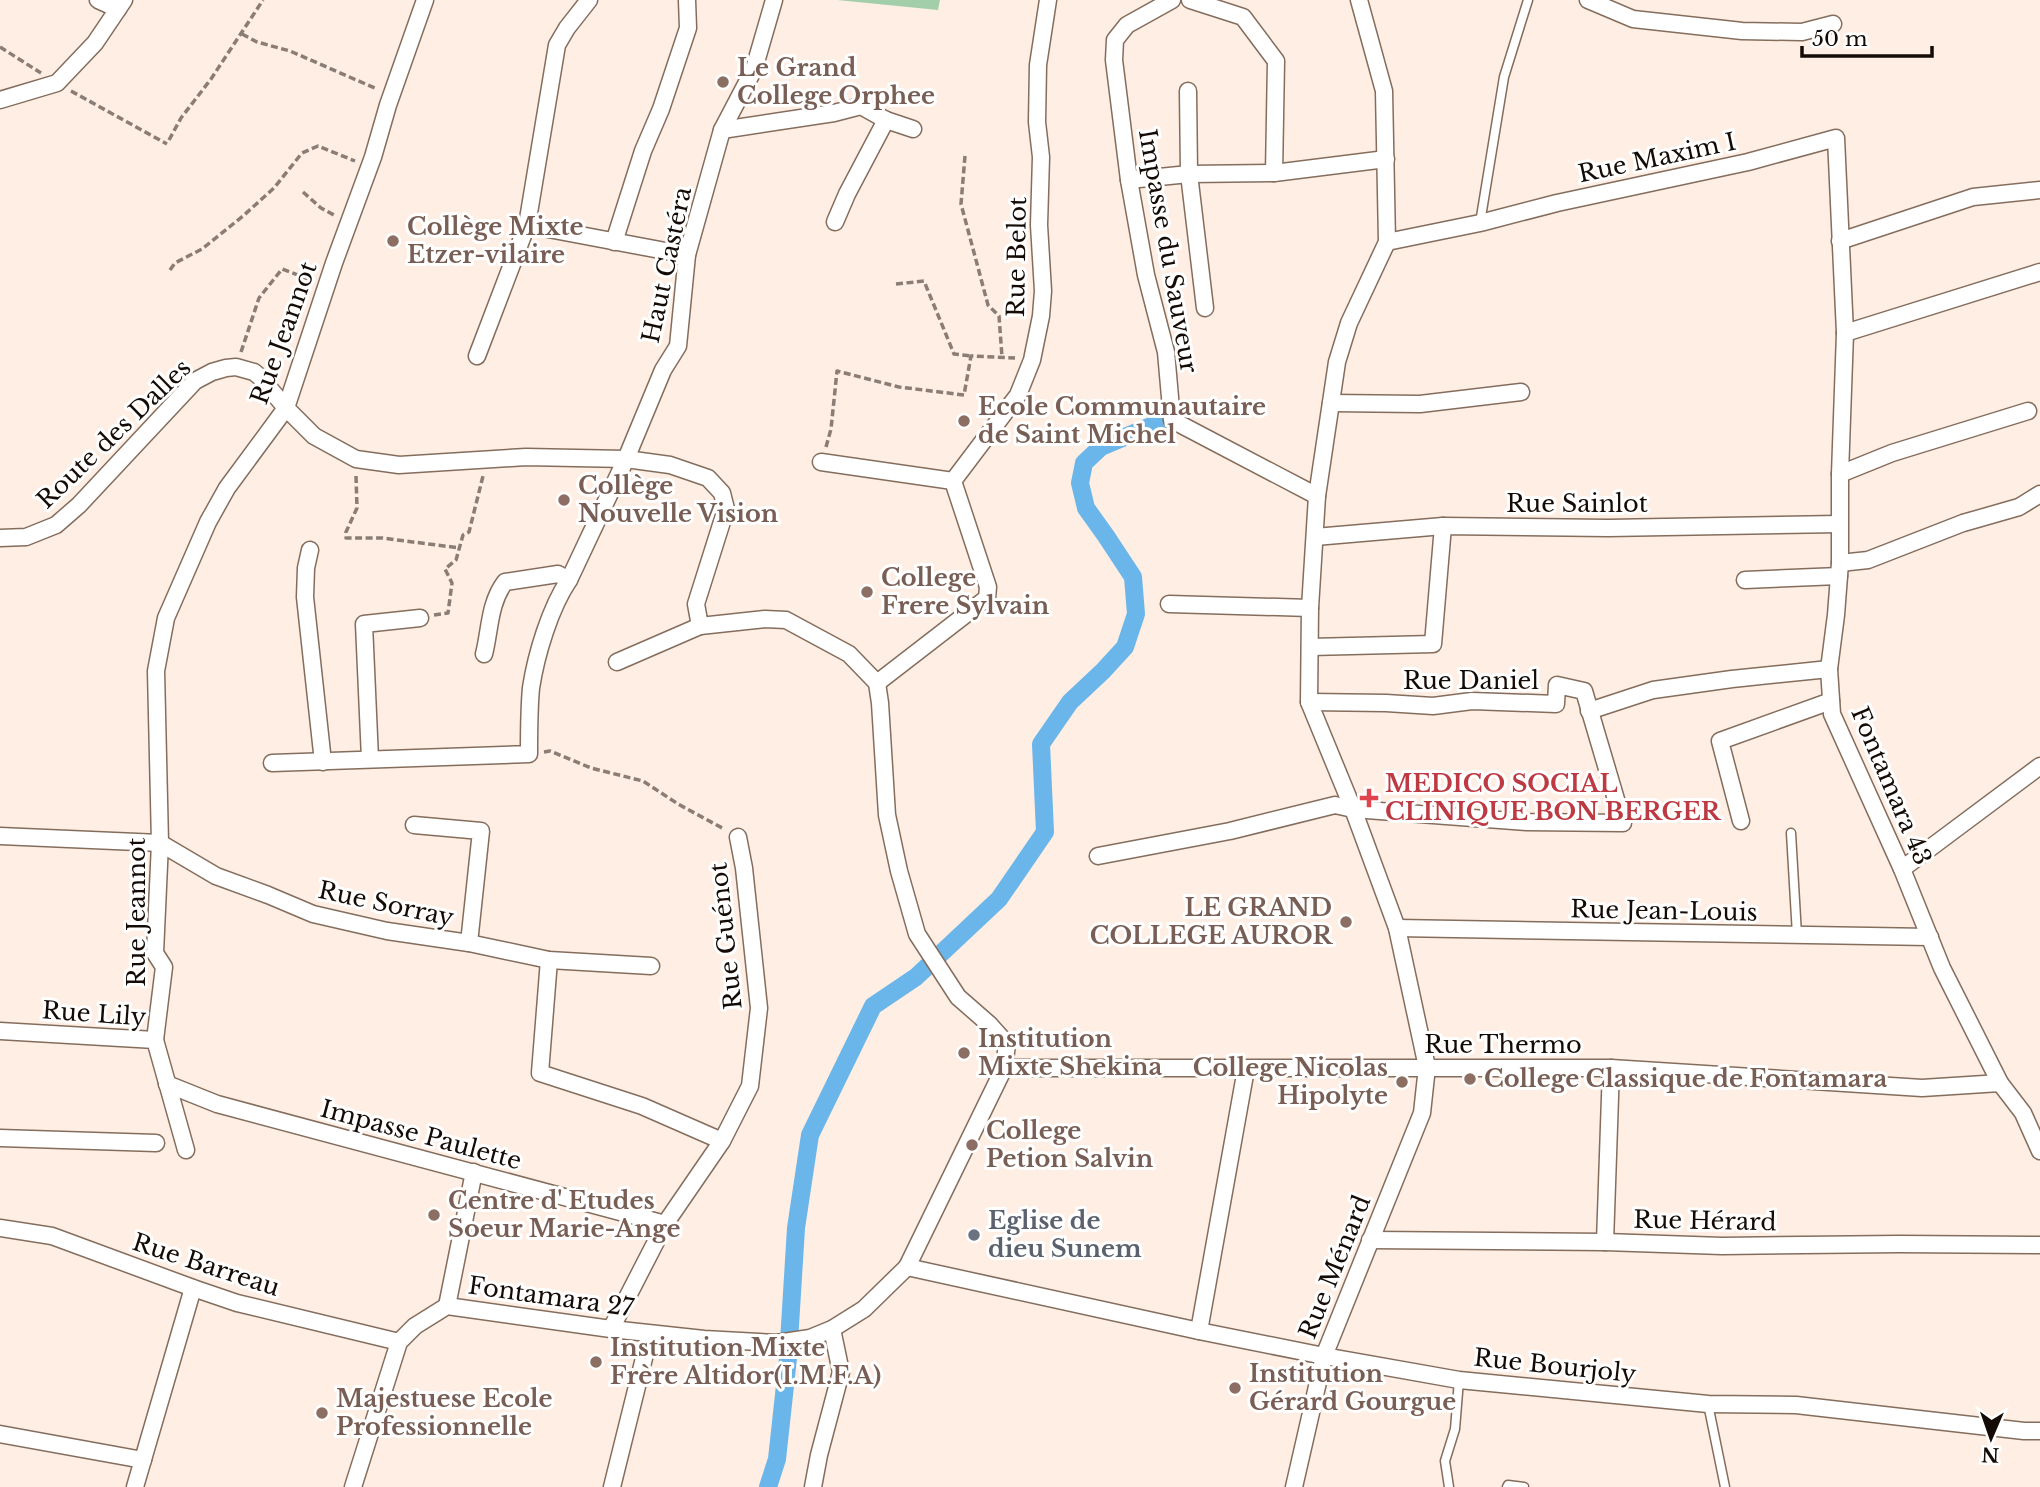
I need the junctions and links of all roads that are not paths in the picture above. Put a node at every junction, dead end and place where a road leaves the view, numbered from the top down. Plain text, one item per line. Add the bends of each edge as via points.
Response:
1 (98, 0) edge
2 (425, 0) edge
3 (589, 0) edge
4 (687, 0) edge
5 (774, 0) edge
6 (1048, 0) edge
7 (1172, 0) edge
8 (1190, 0) edge
9 (1359, 0) edge
10 (1528, 0) edge
11 (1588, 0) edge
12 (121, 5) edge
13 (1833, 24) dead end
14 (1188, 91) dead end
15 (0, 100) edge
16 (886, 120) junction
17 (913, 129) dead end
18 (722, 130) junction
19 (1386, 159) junction
20 (1274, 173) junction
21 (1189, 174) junction
22 (1129, 180) junction
23 (2040, 190) edge
24 (835, 222) dead end
25 (1480, 223) junction
26 (527, 225) junction
27 (1840, 241) junction
28 (614, 242) junction
29 (1387, 242) junction
30 (687, 255) junction
31 (2040, 272) edge
32 (1205, 308) dead end
33 (1845, 332) junction
34 (477, 356) dead end
35 (1521, 392) dead end
36 (1331, 403) junction
37 (286, 408) junction
38 (2028, 411) dead end
39 (626, 459) junction
40 (821, 462) road end
41 (1840, 474) junction
42 (953, 481) junction
43 (2040, 495) edge
44 (1317, 496) junction
45 (1839, 524) junction
46 (1443, 526) junction
47 (1315, 537) junction
48 (0, 538) edge
49 (310, 550) dead end
50 (1839, 570) junction
51 (569, 580) junction
52 (1745, 580) dead end
53 (1170, 604) dead end
54 (1310, 608) junction
55 (420, 618) road end
56 (700, 626) junction
57 (1310, 647) junction
58 (484, 654) dead end
59 (617, 662) dead end
60 (1829, 669) junction
61 (877, 683) junction
62 (1831, 701) junction
63 (1309, 702) junction
64 (1589, 711) junction
65 (370, 759) junction
66 (323, 762) junction
67 (272, 763) dead end
68 (2040, 766) edge
69 (1353, 809) junction
70 (1741, 821) dead end
71 (414, 825) dead end
72 (1791, 833) dead end
73 (0, 836) edge
74 (738, 836) road end
75 (160, 843) junction
76 (1098, 856) dead end
77 (1902, 869) junction
78 (1397, 928) junction
79 (1797, 936) junction
80 (1930, 937) junction
81 (469, 943) junction
82 (549, 960) junction
83 (651, 966) dead end
84 (0, 1031) edge
85 (155, 1040) junction
86 (1427, 1067) junction
87 (1004, 1068) junction
88 (1611, 1068) junction
89 (1246, 1069) junction
90 (2000, 1083) junction
91 (167, 1084) junction
92 (2040, 1109) edge
93 (2023, 1113) junction
94 (0, 1138) edge
95 (722, 1141) junction
96 (156, 1143) dead end
97 (186, 1150) dead end
98 (2040, 1151) edge
99 (474, 1172) junction
100 (665, 1224) junction
101 (0, 1228) edge
102 (1370, 1240) junction
103 (1605, 1242) junction
104 (2040, 1245) edge
105 (907, 1267) junction
106 (193, 1288) junction
107 (447, 1306) junction
108 (611, 1329) junction
109 (832, 1329) junction
110 (1199, 1331) junction
111 (650, 1334) junction
112 (399, 1342) junction
113 (1324, 1356) junction
114 (1459, 1380) junction
115 (1708, 1404) junction
116 (2040, 1432) edge
117 (0, 1434) edge
118 (143, 1460) junction
119 (135, 1487) edge
120 (352, 1487) edge
121 (612, 1487) edge
122 (813, 1487) edge
123 (1294, 1487) edge
124 (1448, 1487) edge
125 (1507, 1487) edge
126 (1524, 1487) edge
127 (1725, 1487) edge

1 - 12 street
2 - 37 street, Rue Jeannot
3 - 26 street via 556,46
4 - 28 street via 688,28
5 - 18 street, Haut Castéra via 754,69
6 - 42 street, Rue Belot via 1038,65 1041,316 1032,360 1018,395
7 - 22 street, Impasse du Sauveur via 1127,25 1115,40
8 - 20 street via 1243,18 1276,61
9 - 19 street via 1384,91
10 - 25 lane via 1504,76
11 - 13 street via 1633,19 1742,31 1802,32
12 - 15 street via 95,43 57,83
14 - 21 street
16 - 17 street
16 - 18 street via 861,106
16 - 24 street
18 - 30 street, Haut Castéra
19 - 20 street
19 - 29 street
20 - 21 street
21 - 22 street
21 - 32 street
22 - 44 street, Impasse du Sauveur via 1166,352 1172,420
23 - 27 street via 1973,197
25 - 27 street, Rue Maxim I via 1836,138
25 - 29 street, Rue Maxim I
26 - 28 street
26 - 34 street
27 - 33 street, Fontamara 43
28 - 30 street
29 - 36 street via 1349,323 1336,362
30 - 39 street, Haut Castéra via 678,346 663,370
31 - 33 street
33 - 41 street, Fontamara 43
35 - 36 street via 1420,404
36 - 44 street
37 - 39 street via 314,436 356,458 399,465 526,457
37 - 48 street, Route des Dalles via 260,377 245,368 212,372 195,381 56,526 26,537
37 - 75 street, Rue Jeannot via 227,488 166,618 156,671
38 - 41 street
39 - 51 street, Haut Castéra
39 - 56 street via 670,465 708,478 722,493 726,509 696,604
40 - 42 street
41 - 45 street, Fontamara 43
42 - 61 street via 988,587 987,598
43 - 50 street via 2019,507
44 - 47 street
45 - 46 street, Rue Sainlot
45 - 50 street, Fontamara 43
46 - 47 street, Rue Sainlot
46 - 57 street via 1433,644
47 - 54 street
49 - 66 street via 305,597
50 - 52 street
50 - 60 street, Fontamara 43
51 - 58 street via 558,574 505,582 491,616
51 - 65 street, Haut Castéra via 545,629 531,688 528,754
53 - 54 street
54 - 57 street
55 - 65 street via 363,624
56 - 59 street
56 - 61 street via 786,620 849,654
57 - 63 street
60 - 62 street, Fontamara 43
60 - 64 street via 1653,690
61 - 87 street via 887,815 917,934 958,997 1007,1044
62 - 70 street via 1720,741
62 - 77 street, Fontamara 43 via 1832,714
63 - 64 street, Rue Daniel via 1556,704 1557,685 1584,691
63 - 69 street, Rue Ménard
64 - 69 street, Rue Daniel via 1623,823 1527,822
65 - 66 street
66 - 67 street
68 - 77 street
69 - 76 street via 1335,805
69 - 78 street, Rue Ménard
71 - 81 street via 481,831
72 - 79 lane
73 - 75 street, Rue Sorray
74 - 95 street, Rue Guénot via 759,1008 750,1086
75 - 81 street, Rue Sorray via 216,876 313,914
75 - 85 street, Rue Jeannot via 155,953 164,967
77 - 80 street, Fontamara 43
78 - 79 street, Rue Jean-Louis
78 - 86 street, Rue Ménard
79 - 80 street, Rue Jean-Louis
80 - 90 street, Fontamara 43
81 - 82 street, Rue Sorray
82 - 83 street, Rue Sorray
82 - 95 street via 540,1073 642,1106
84 - 85 street, Rue Lily
85 - 91 street, Rue Lily
86 - 88 street, Rue Thermo
86 - 89 street, Rue Thermo
86 - 102 street, Rue Ménard via 1422,1113
87 - 89 street, Rue Thermo
87 - 105 street
88 - 90 street, Rue Thermo via 1922,1088
88 - 103 street
89 - 110 street
90 - 93 street, Fontamara 43
91 - 97 street, Rue Lily
91 - 99 street, Impasse Paulette via 217,1104
92 - 93 street
93 - 98 street, Fontamara 43
94 - 96 street
95 - 100 street, Rue Guénot
99 - 100 street, Impasse Paulette
99 - 107 street
100 - 108 street, Rue Guénot
101 - 106 street, Rue Barreau via 52,1236
102 - 103 street, Rue Hérard
102 - 113 street, Rue Ménard
103 - 104 street, Rue Hérard
105 - 109 street via 864,1309
105 - 110 street, Rue Bourjoly
106 - 112 street, Rue Barreau
106 - 118 street
107 - 108 street, Fontamara 27
107 - 112 street, Fontamara 27
108 - 111 street, Fontamara 27
109 - 111 street, Fontamara 27 via 777,1343
109 - 122 street via 841,1372
110 - 113 street, Rue Bourjoly
111 - 121 street
112 - 120 street
113 - 114 street, Rue Bourjoly
113 - 123 street, Rue Ménard
114 - 115 street, Rue Bourjoly
114 - 124 lane via 1455,1429 1445,1461
115 - 116 street, Rue Bourjoly via 1796,1405
115 - 127 lane
117 - 118 street
118 - 119 street
125 - 126 lane

